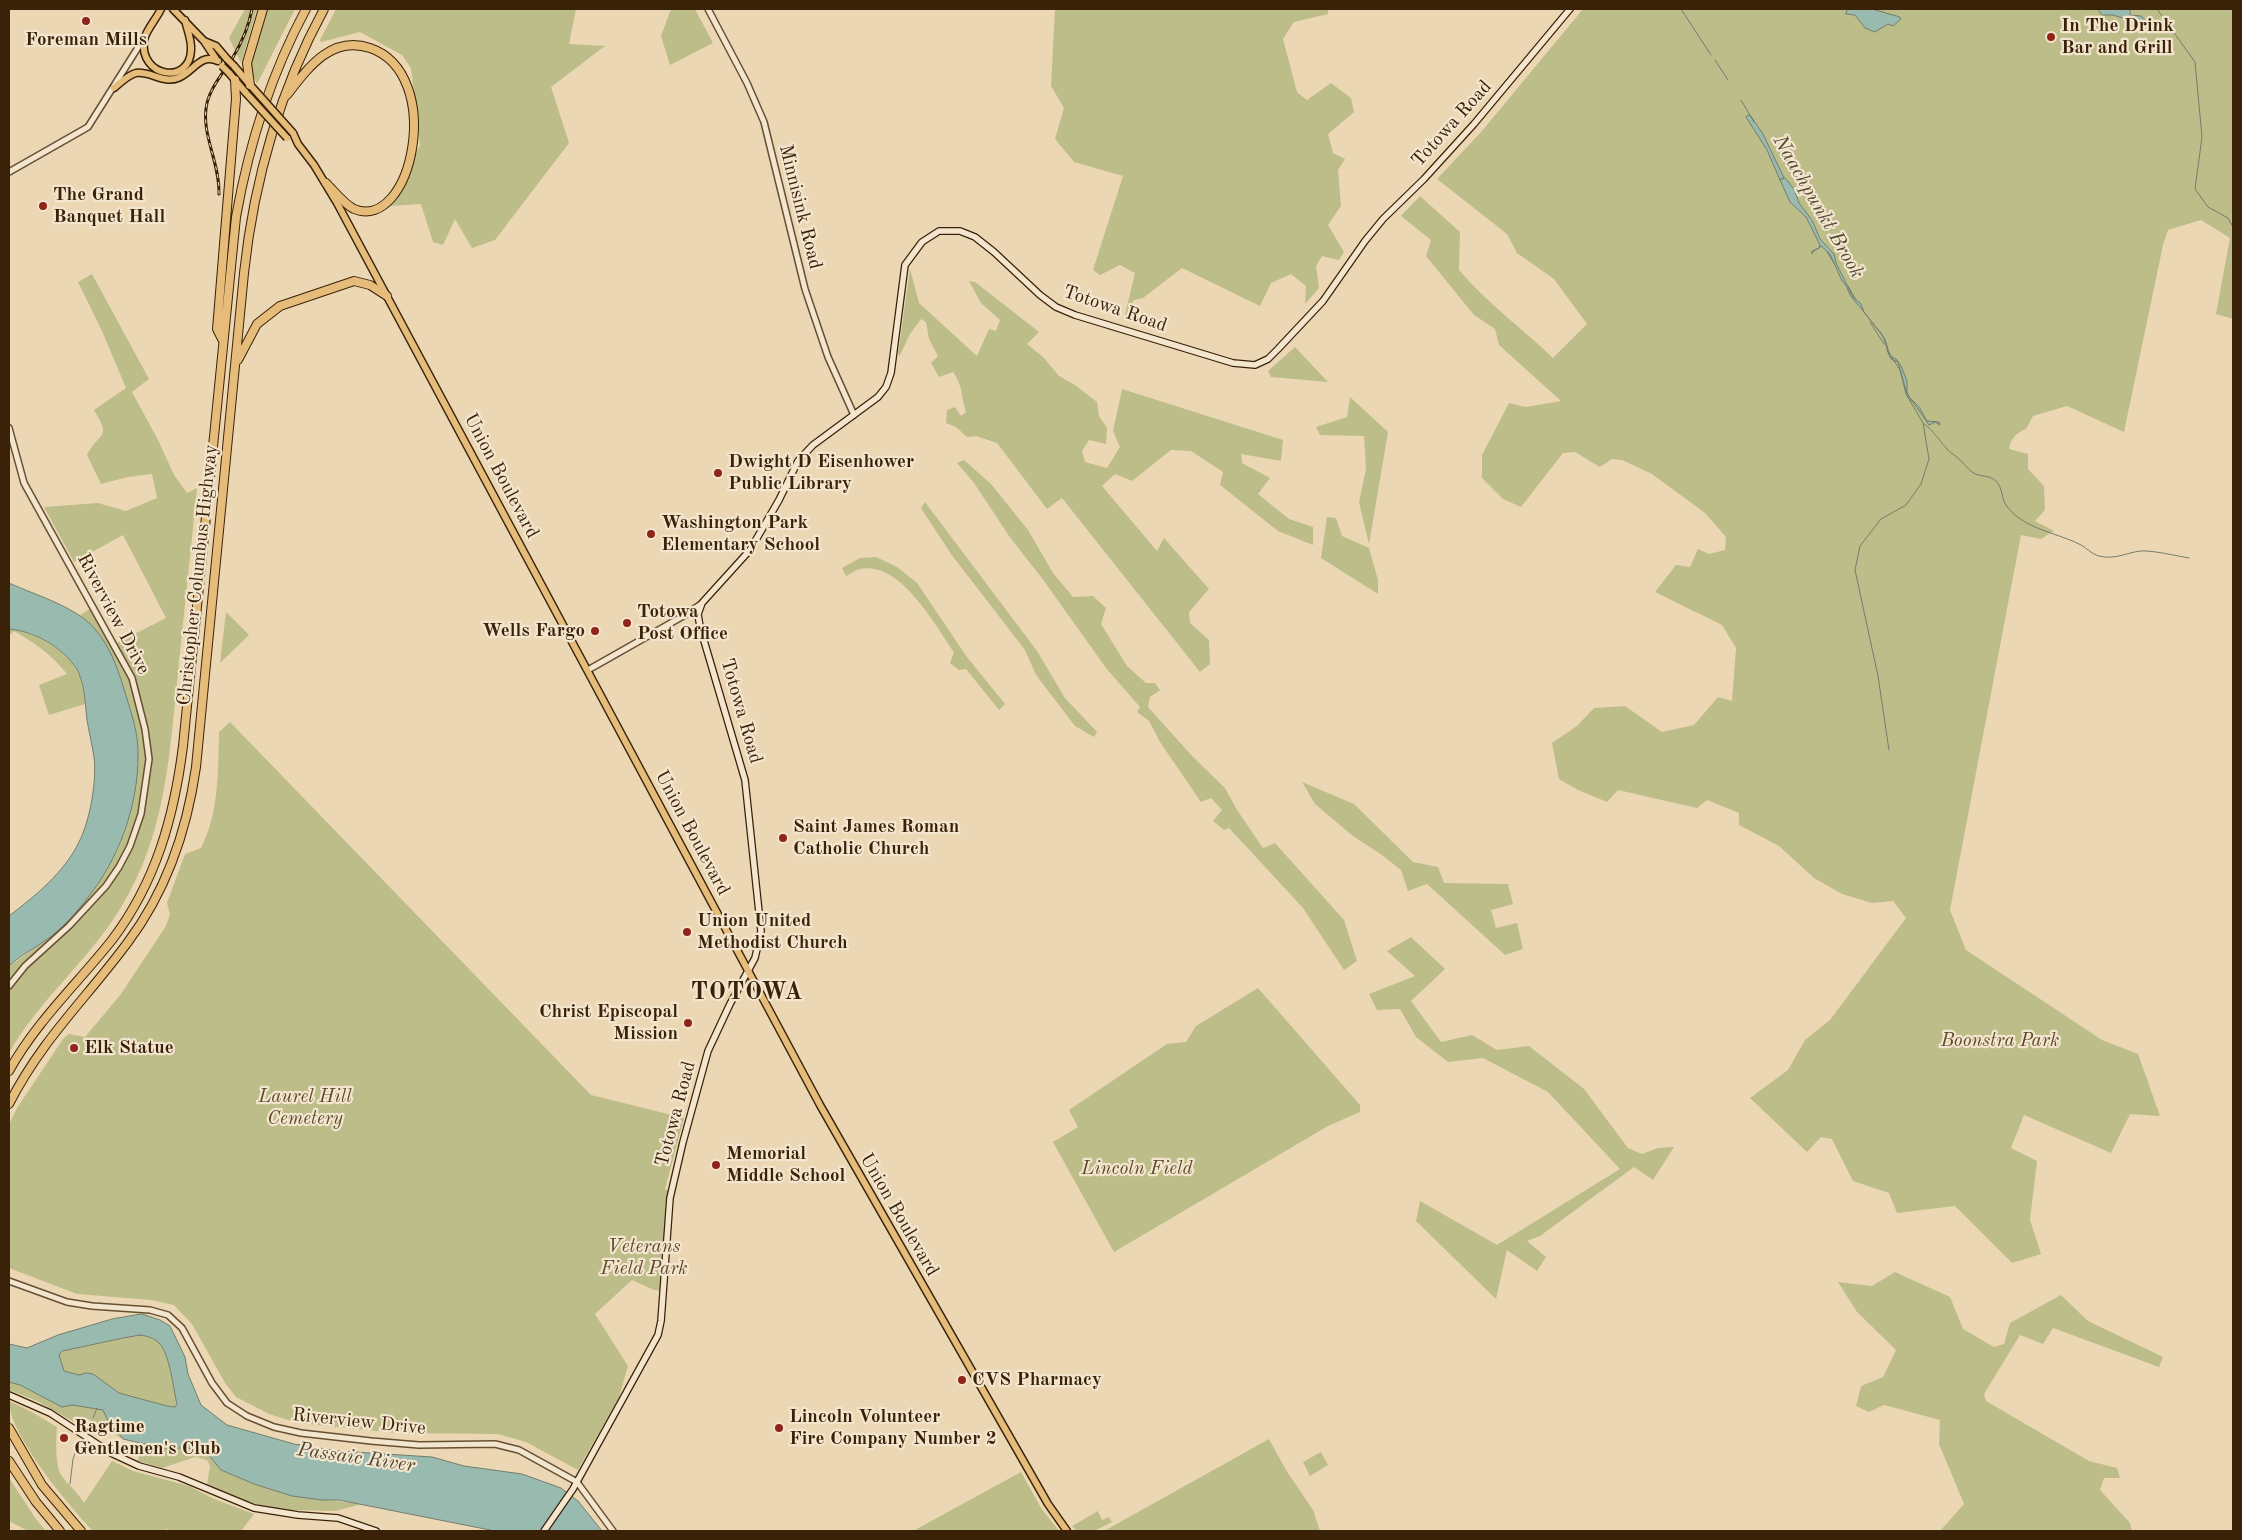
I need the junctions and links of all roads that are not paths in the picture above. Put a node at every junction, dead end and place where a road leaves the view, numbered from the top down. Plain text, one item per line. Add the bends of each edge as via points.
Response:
1 (161, 9) edge
2 (173, 9) edge
3 (263, 9) edge
4 (300, 9) edge
5 (306, 9) edge
6 (324, 9) edge
7 (708, 9) edge
8 (1570, 9) edge
9 (184, 20) junction
10 (300, 20) junction
11 (144, 38) junction
12 (204, 41) junction
13 (220, 64) junction
14 (235, 80) junction
15 (251, 86) junction
16 (114, 88) junction
17 (282, 101) junction
18 (298, 144) junction
19 (9, 172) edge
20 (326, 183) junction
21 (387, 296) junction
22 (222, 340) junction
23 (235, 365) junction
24 (854, 415) junction
25 (9, 428) edge
26 (702, 603) junction
27 (588, 670) junction
28 (748, 970) junction
29 (9, 986) edge
30 (9, 1071) edge
31 (9, 1104) edge
32 (9, 1281) edge
33 (9, 1395) edge
34 (9, 1428) edge
35 (9, 1461) edge
36 (577, 1482) junction
37 (60, 1531) edge
38 (81, 1531) edge
39 (376, 1531) edge
40 (544, 1531) edge
41 (613, 1531) edge
42 (1067, 1531) edge

1 - 11 main road
2 - 9 main road, Union Boulevard
3 - 15 highway via 247,63
4 - 10 highway
5 - 10 highway, Christopher Columbus Highway
6 - 17 highway, Christopher Columbus Highway
7 - 24 street, Minnisink Road via 764,122 805,289 828,357
8 - 24 main road, Totowa Road via 1474,124 1383,219 1323,301 1261,363 1252,366 1234,364 1056,307 982,242 967,233 946,230 928,237 907,261 888,382 878,397
9 - 11 main road via 191,53 180,70 164,73 152,67 146,56
9 - 12 main road, Union Boulevard
10 - 22 highway, Christopher Columbus Highway via 267,94 248,159 234,234
11 - 16 street
12 - 13 main road, Union Boulevard
12 - 15 main road, Union Boulevard, bridge via 216,46
13 - 14 main road, Union Boulevard, bridge
13 - 16 main road via 210,58 202,60 184,76 172,80 134,74
14 - 18 main road, Union Boulevard, bridge via 288,138
14 - 22 highway via 217,329
15 - 18 main road, Union Boulevard, bridge via 293,133
16 - 19 street via 94,120 82,132
17 - 20 highway via 316,60 340,46 360,46 378,52 394,64 403,77 412,103 414,140 407,169 392,194 379,207 361,211 348,205
17 - 23 highway, Christopher Columbus Highway via 264,156 253,206
18 - 20 main road, Union Boulevard
20 - 21 main road, Union Boulevard
21 - 23 highway via 370,285 354,281 280,306 252,330
21 - 27 main road, Union Boulevard
22 - 30 highway, Christopher Columbus Highway via 183,746 168,829 147,882 126,919 41,1023
23 - 31 highway, Christopher Columbus Highway via 198,750 182,834 164,883 139,928 43,1046
24 - 26 main road, Totowa Road via 813,445 798,461 750,550
25 - 29 street, Riverview Drive via 24,483 132,678 147,737 149,759 138,824 119,867 106,886
26 - 27 street
26 - 28 main road, Totowa Road via 698,621 742,768 750,818 761,931 755,958
27 - 28 main road, Union Boulevard
28 - 36 main road, Totowa Road via 710,1045 683,1142 670,1198 658,1335
28 - 42 main road, Union Boulevard via 834,1130 1048,1504
32 - 36 street, Riverview Drive via 73,1303 150,1310 168,1315 182,1328 222,1397 239,1412 265,1424 301,1434 371,1442 504,1445
33 - 39 main road via 50,1413 139,1466 179,1477 254,1508 338,1518
34 - 38 highway via 42,1485
35 - 37 highway
36 - 40 main road, Totowa Road
36 - 41 street

